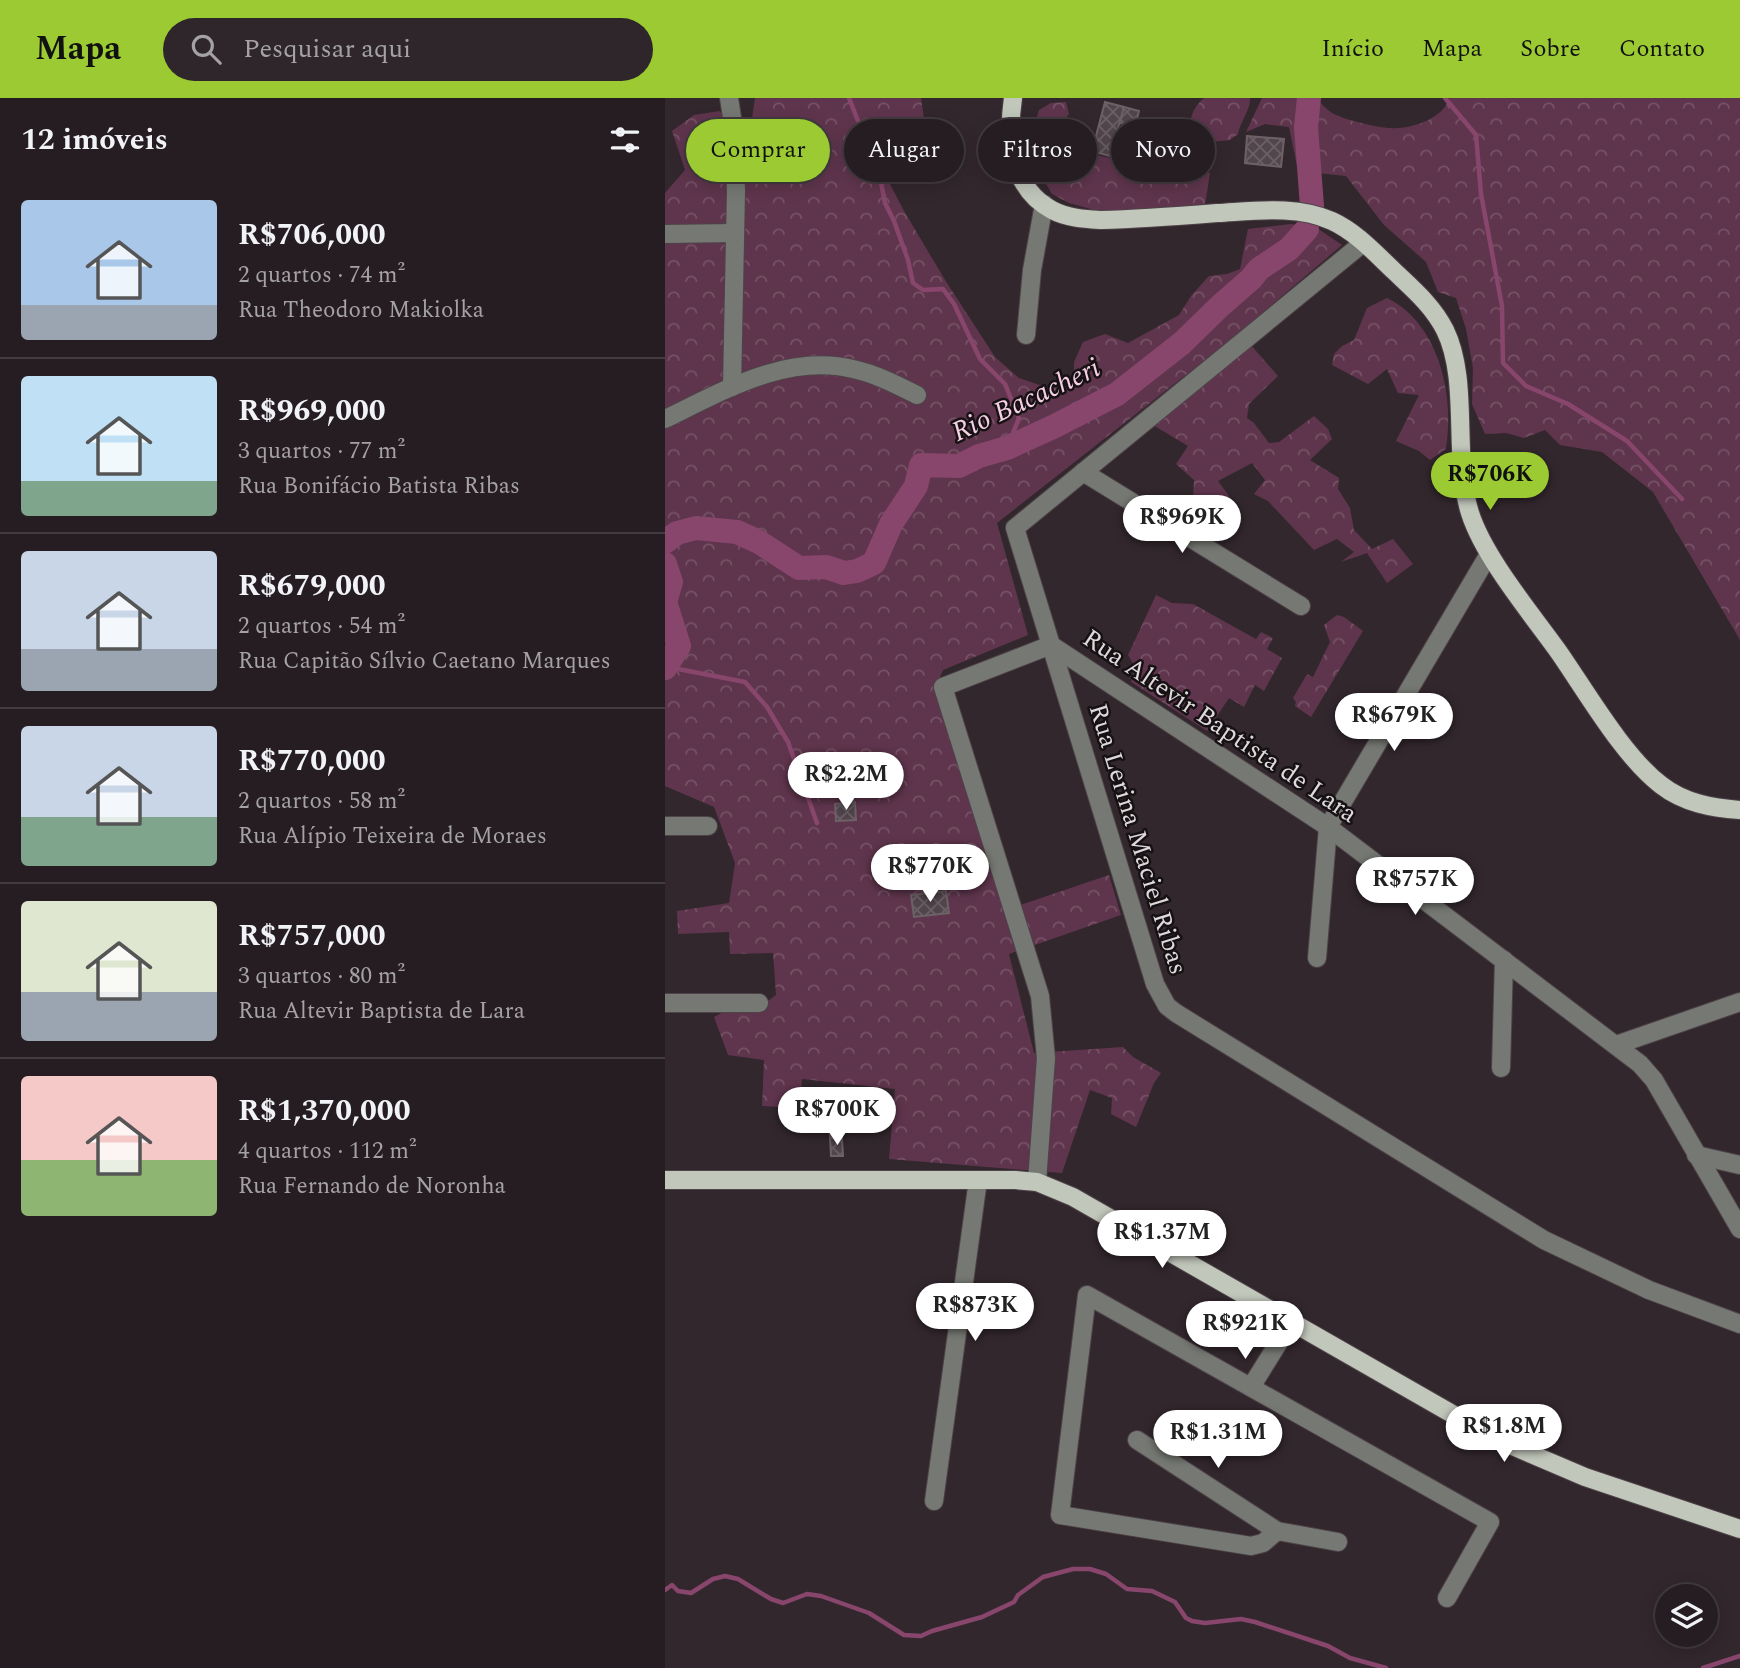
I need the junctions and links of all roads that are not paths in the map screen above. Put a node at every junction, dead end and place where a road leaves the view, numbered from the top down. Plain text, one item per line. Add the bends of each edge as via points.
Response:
1 (729, 98) edge
2 (1013, 98) edge
3 (1044, 204) junction
4 (735, 233) junction
5 (665, 234) edge
6 (1363, 243) junction
7 (1026, 335) dead end
8 (733, 387) junction
9 (918, 395) dead end
10 (665, 419) edge
11 (1083, 472) junction
12 (1489, 554) junction
13 (1301, 606) dead end
14 (1051, 645) junction
15 (1740, 810) edge
16 (665, 826) edge
17 (708, 826) dead end
18 (1328, 827) junction
19 (1317, 958) dead end
20 (1504, 960) junction
21 (1740, 1002) edge
22 (665, 1003) edge
23 (759, 1003) dead end
24 (1616, 1045) junction
25 (1501, 1068) dead end
26 (1696, 1155) junction
27 (1740, 1165) edge
28 (665, 1180) edge
29 (978, 1180) junction
30 (1037, 1182) junction
31 (1740, 1229) edge
32 (1296, 1324) junction
33 (1740, 1324) edge
34 (1256, 1390) junction
35 (1137, 1440) dead end
36 (934, 1502) dead end
37 (1740, 1529) edge
38 (1277, 1531) junction
39 (1338, 1542) dead end
40 (1447, 1598) dead end

1 - 4 street
2 - 3 main road via 1010,135 1016,167
3 - 6 main road via 1063,215 1101,220 1298,212 1331,220
3 - 7 street
4 - 5 street
4 - 8 street
6 - 11 street, Rua Lerina Maciel Ribas
6 - 12 main road via 1425,301 1445,331 1455,362 1465,495
8 - 9 street via 778,371 829,365 866,372
8 - 10 street
11 - 13 street
11 - 14 street, Rua Lerina Maciel Ribas via 1015,528
12 - 15 main road via 1647,773 1661,786 1696,803
12 - 18 street
14 - 18 street, Rua Altevir Baptista de Lara
14 - 30 street via 943,687 1040,996 1046,1058
14 - 33 street, Rua Lerina Maciel Ribas via 1155,984 1167,1006 1544,1240 1649,1290
16 - 17 street
18 - 19 street
18 - 20 street, Rua Altevir Baptista de Lara
20 - 24 street, Rua Altevir Baptista de Lara
20 - 25 street
21 - 24 street
22 - 23 street
24 - 26 street, Rua Altevir Baptista de Lara via 1647,1071
26 - 27 street
26 - 31 street, Rua Altevir Baptista de Lara
28 - 29 main road
29 - 30 main road
29 - 36 street
30 - 32 main road via 1073,1197
32 - 34 street
32 - 37 main road via 1525,1453
34 - 38 street via 1087,1295 1060,1516 1251,1546
34 - 40 street via 1490,1522
35 - 38 street
38 - 39 street

